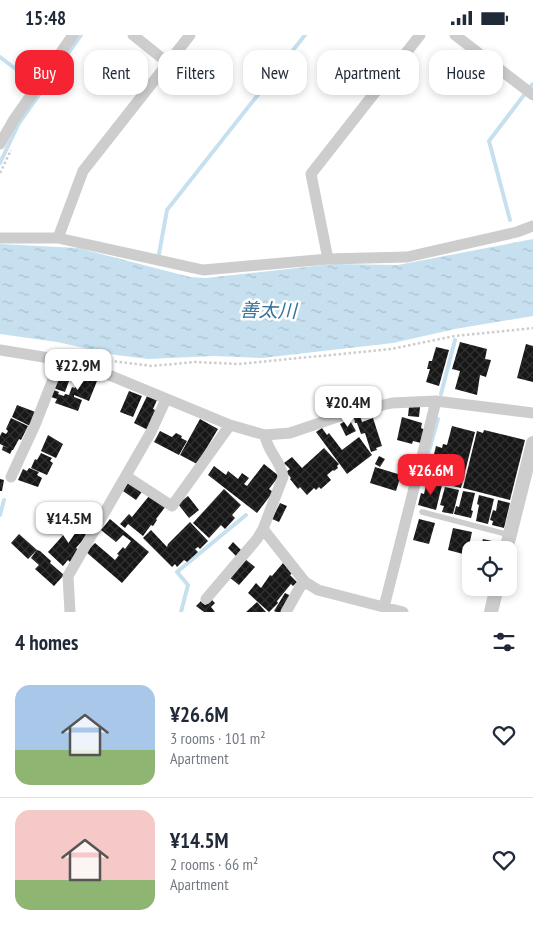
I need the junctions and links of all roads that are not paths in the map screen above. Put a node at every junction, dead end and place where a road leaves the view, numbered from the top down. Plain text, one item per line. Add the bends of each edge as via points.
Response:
1 (73, 35) edge
2 (133, 35) edge
3 (190, 35) edge
4 (420, 35) edge
5 (455, 35) edge
6 (178, 50) edge
7 (158, 55) edge
8 (158, 76) edge
9 (533, 95) edge
10 (0, 144) edge
11 (533, 226) edge
12 (0, 238) edge
13 (58, 238) junction
14 (328, 259) junction
15 (0, 350) edge
16 (61, 359) junction
17 (166, 399) junction
18 (436, 401) junction
19 (533, 413) edge
20 (230, 425) junction
21 (265, 435) junction
22 (533, 443) edge
23 (126, 476) junction
24 (11, 477) dead end
25 (422, 512) dead end
26 (264, 529) junction
27 (510, 535) junction
28 (508, 541) edge
29 (305, 582) junction
30 (495, 596) edge
31 (206, 599) dead end
32 (384, 607) junction
33 (70, 612) edge
34 (286, 612) edge
35 (403, 612) edge
36 (491, 612) edge

1 - 10 street
2 - 7 street
3 - 6 street
4 - 14 street via 311,174
5 - 9 street
8 - 13 street via 83,171
11 - 14 street via 406,257
12 - 13 street
13 - 14 street via 203,270
15 - 16 street
16 - 17 street via 80,363
16 - 24 street via 36,425
17 - 20 street
17 - 23 street
18 - 19 street
18 - 21 street via 392,403 352,412 290,433
18 - 32 street
20 - 21 street
20 - 23 street via 172,506
21 - 26 street via 266,444 282,468 283,477
22 - 27 street
23 - 33 street via 68,576
25 - 27 lane
26 - 29 street
26 - 31 street
27 - 28 street
29 - 32 street via 318,590
29 - 34 street
30 - 36 street
32 - 35 street

